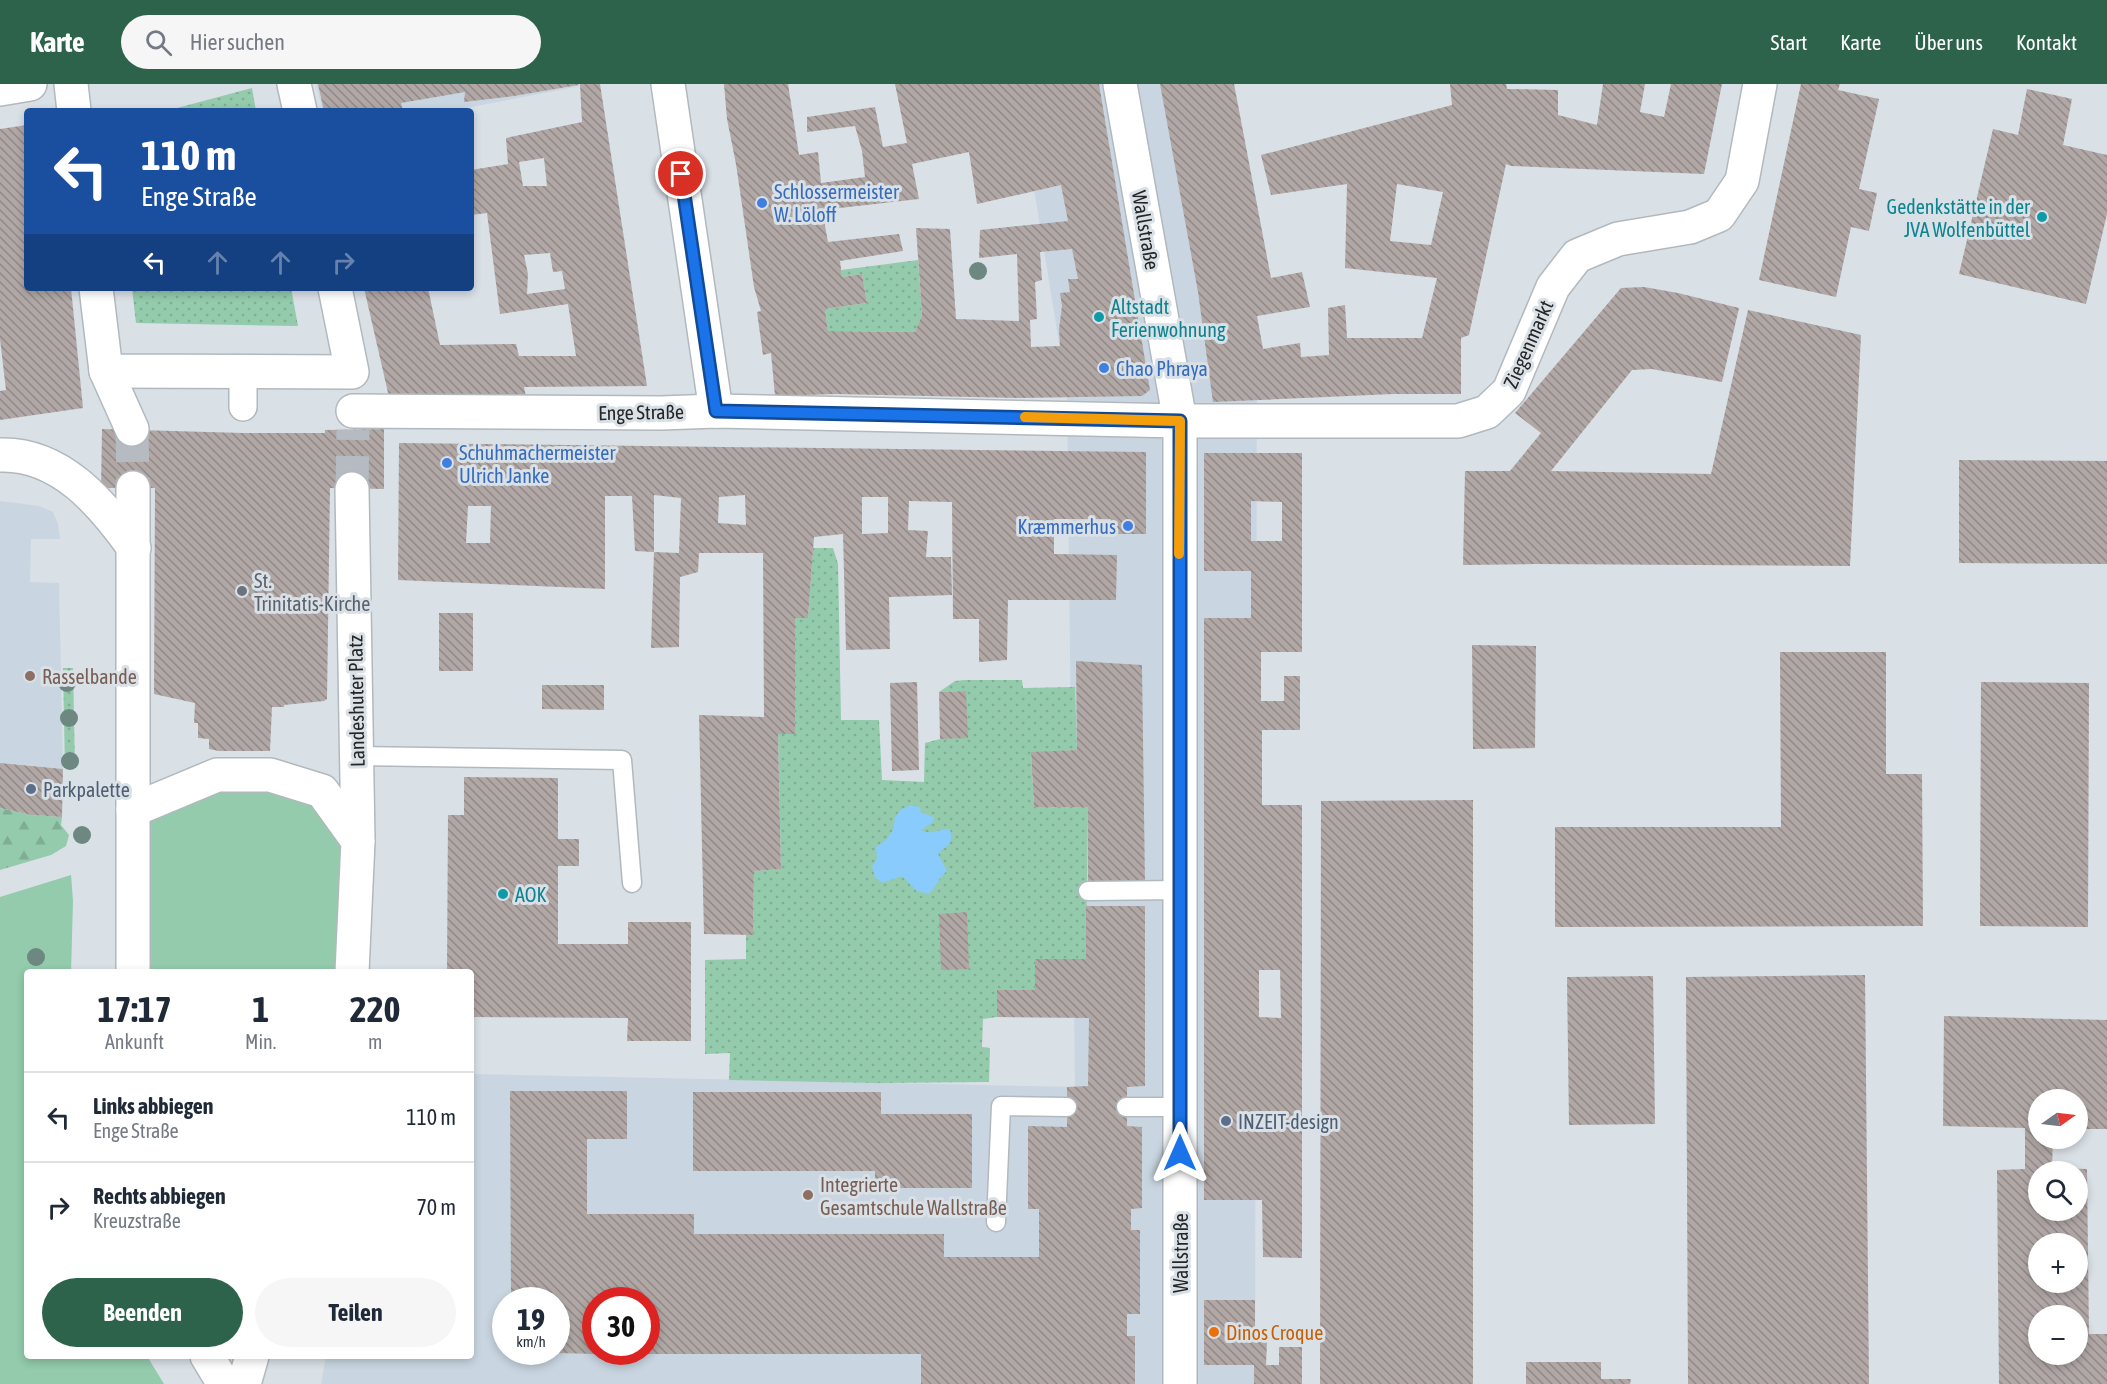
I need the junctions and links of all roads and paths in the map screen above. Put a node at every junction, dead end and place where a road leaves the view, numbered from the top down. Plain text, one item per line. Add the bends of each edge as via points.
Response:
1 (30, 84) edge
2 (71, 84) edge
3 (294, 84) edge
4 (668, 84) edge
5 (1120, 84) edge
6 (1760, 84) edge
7 (0, 89) edge
8 (74, 108) edge
9 (299, 108) edge
10 (96, 291) edge
11 (336, 291) edge
12 (106, 371) junction
13 (243, 371) junction
14 (352, 372) junction
15 (243, 407) dead end
16 (716, 411) junction
17 (1180, 421) junction
18 (132, 429) tunnel mouth
19 (0, 454) edge
20 (133, 488) tunnel mouth
21 (352, 489) tunnel mouth
22 (134, 548) junction
23 (356, 756) junction
24 (133, 810) junction
25 (358, 841) junction
26 (632, 883) dead end
27 (1179, 890) junction
28 (1088, 891) dead end
29 (133, 969) edge
30 (352, 969) edge
31 (1067, 1107) dead end
32 (1126, 1107) dead end
33 (1180, 1107) junction
34 (996, 1222) dead end
35 (209, 1359) edge
36 (251, 1359) edge
37 (224, 1384) edge
38 (244, 1384) edge
39 (1180, 1384) edge

1 - 7 street
2 - 8 street
3 - 9 street
4 - 16 street
5 - 17 street, Wallstraße
6 - 17 street, Ziegenmarkt via 1742,181 1719,215 1690,227 1618,238 1577,256 1553,287 1509,391 1487,412 1458,421
10 - 12 street
11 - 14 street
12 - 13 street
12 - 18 street
13 - 14 street
13 - 15 street
14 - 16 street, Enge Straße via 353,420 390,412
16 - 17 street, Enge Straße
17 - 27 street, Wallstraße
19 - 22 street via 35,458 66,474 99,504
20 - 22 street
21 - 23 street, Landeshuter Platz
22 - 24 street
23 - 25 street, Landeshuter Platz
23 - 26 lane via 622,760
24 - 25 street via 217,775 270,775 322,791
24 - 29 street
25 - 30 street, Landeshuter Platz
27 - 28 lane
27 - 33 street, Wallstraße
31 - 34 lane via 1001,1106
32 - 33 lane
33 - 39 street, Wallstraße
35 - 37 street
36 - 38 street

